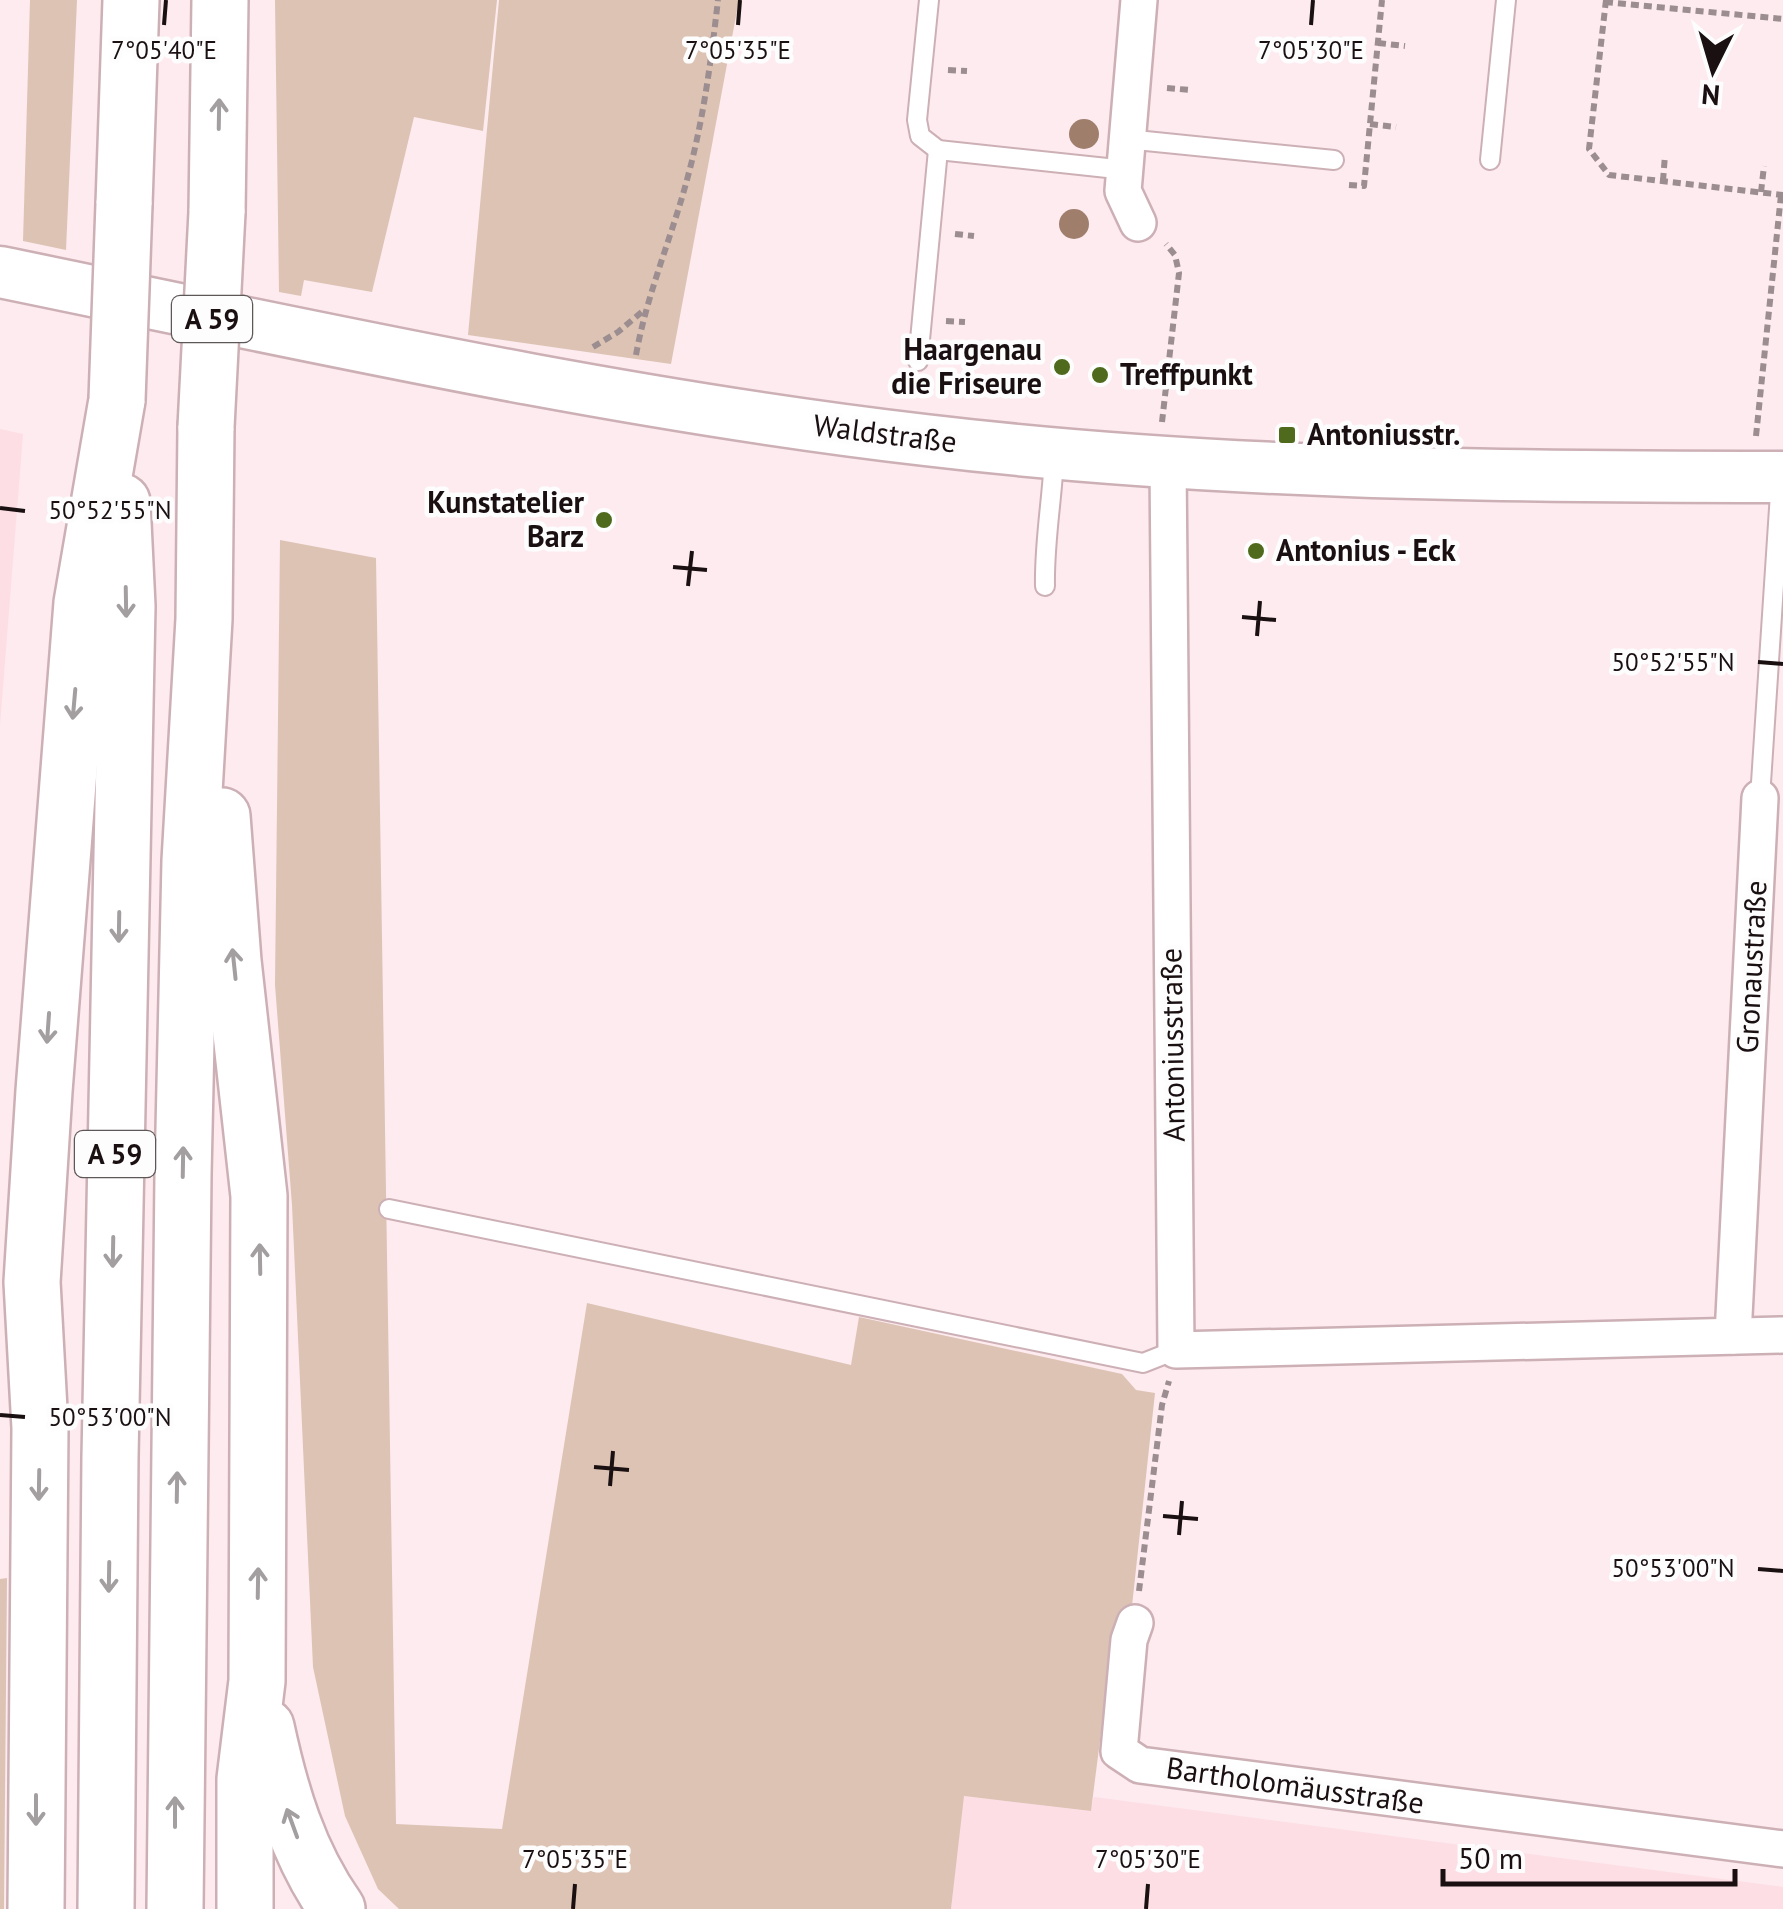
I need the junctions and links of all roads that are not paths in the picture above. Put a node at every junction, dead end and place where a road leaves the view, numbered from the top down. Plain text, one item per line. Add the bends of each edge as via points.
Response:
1 (132, 0) edge
2 (220, 0) edge
3 (929, 0) edge
4 (1140, 0) edge
5 (1506, 0) edge
6 (938, 150) junction
7 (1126, 155) junction
8 (1334, 160) dead end
9 (1490, 160) dead end
10 (1138, 223) road end
11 (0, 272) edge
12 (918, 361) dead end
13 (117, 400) junction
14 (1054, 454) junction
15 (1162, 463) junction
16 (1772, 477) edge
17 (1044, 586) dead end
18 (204, 619) junction
19 (1760, 798) joint
20 (390, 1209) dead end
21 (32, 1282) junction
22 (1783, 1335) edge
23 (1733, 1336) junction
24 (1176, 1350) junction
25 (0, 1455) edge
26 (1136, 1624) road end
27 (256, 1681) junction
28 (1783, 1850) edge
29 (36, 1909) edge
30 (106, 1909) edge
31 (175, 1909) edge
32 (245, 1909) edge
33 (337, 1909) edge

1 - 13 highway, A 59, bridge
18 -> 2 highway, A 59, bridge
3 - 6 lane via 917,120 920,136
4 - 7 street
5 - 9 lane
6 - 7 lane
6 - 12 lane
7 - 8 lane
7 - 10 street via 1123,191
11 - 14 main road, Waldstraße via 628,396
13 -> 21 highway via 82,604
13 -> 30 highway, A 59 via 127,606
14 - 15 main road, Waldstraße
14 - 17 lane
15 - 16 main road, Waldstraße via 1508,476
15 - 24 street, Antoniusstraße
16 - 19 lane, Gronaustraße
27 -> 18 highway via 257,1162
31 -> 18 highway, A 59 via 182,1195
19 - 23 street, Gronaustraße
20 - 24 lane via 1142,1363
21 - 25 highway
21 -> 29 highway via 40,1428
22 - 23 street
23 - 24 street
26 - 28 street, Bartholomäusstraße via 1119,1751 1140,1766
27 - 32 highway via 246,1778
33 -> 27 highway via 285,1804

